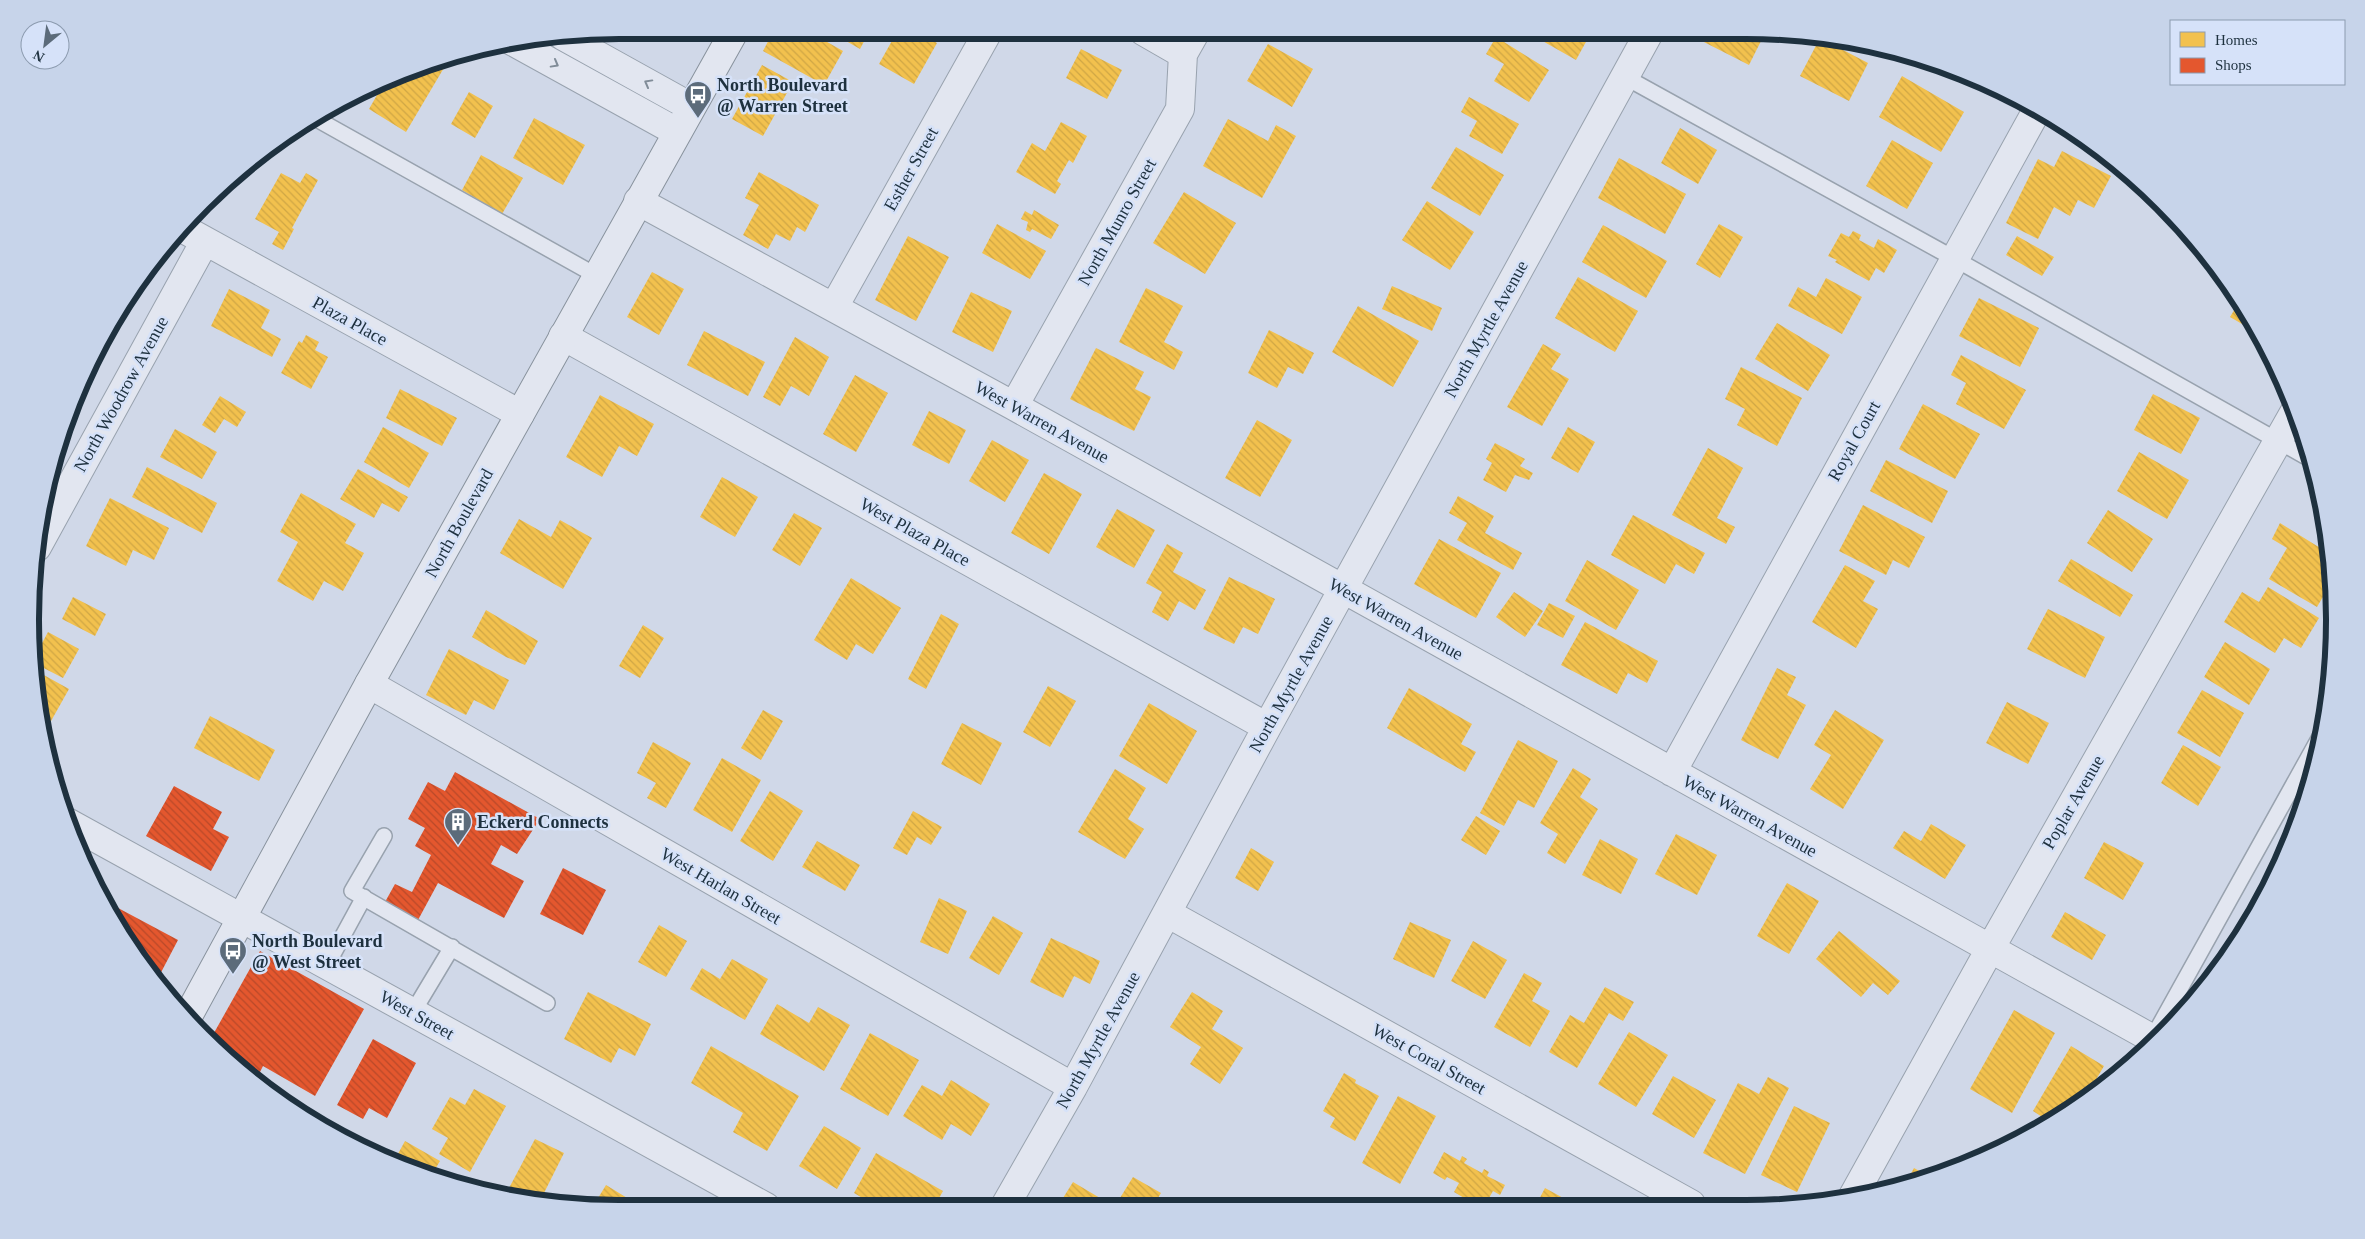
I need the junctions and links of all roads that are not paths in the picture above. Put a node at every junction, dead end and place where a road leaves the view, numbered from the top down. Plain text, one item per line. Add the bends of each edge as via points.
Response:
1 (729, 39) edge
2 (984, 39) edge
3 (1646, 39) edge
4 (572, 41) edge
5 (1190, 42) edge
6 (523, 47) edge
7 (1625, 77) junction
8 (691, 107) junction
9 (2034, 116) edge
10 (321, 122) edge
11 (677, 132) junction
12 (638, 201) junction
13 (188, 232) edge
14 (205, 241) junction
15 (1955, 259) junction
16 (597, 276) junction
17 (834, 307) junction
18 (563, 336) junction
19 (1014, 406) junction
20 (520, 414) junction
21 (2290, 419) edge
22 (2277, 441) junction
23 (2302, 454) edge
24 (46, 530) edge
25 (1342, 589) junction
26 (369, 684) junction
27 (1267, 727) junction
28 (2309, 756) edge
29 (1672, 772) junction
30 (78, 828) edge
31 (384, 836) dead end
32 (364, 897) junction
33 (1168, 913) junction
34 (242, 918) junction
35 (452, 947) junction
36 (1990, 949) junction
37 (327, 965) junction
38 (548, 1003) dead end
39 (191, 1011) edge
40 (413, 1012) junction
41 (2161, 1025) edge
42 (2149, 1037) edge
43 (1073, 1087) junction
44 (1857, 1189) edge
45 (753, 1200) edge
46 (1008, 1200) edge
47 (1684, 1200) edge

1 - 8 street, North Boulevard
2 - 17 street, Esther Street
3 - 7 street, North Myrtle Avenue
8 -> 4 street
5 - 19 street, North Munro Street via 1180,109
6 -> 11 street
7 - 15 lane
7 - 25 street, North Myrtle Avenue
8 - 11 street, North Boulevard
9 - 15 street, Royal Court
10 - 16 lane
11 - 12 street, North Boulevard
12 - 16 street, North Boulevard
12 - 17 street, West Warren Avenue
13 - 14 street, Plaza Place
14 - 20 street, Plaza Place
14 - 24 street, North Woodrow Avenue
15 - 22 lane
15 - 29 street, Royal Court
16 - 18 street, North Boulevard
17 - 19 street, West Warren Avenue
18 - 20 street, North Boulevard
18 - 27 street, West Plaza Place
19 - 25 street, West Warren Avenue
20 - 26 street, North Boulevard
21 - 22 street, Poplar Avenue
22 - 23 lane
22 - 36 street, Poplar Avenue
25 - 27 street, North Myrtle Avenue
25 - 29 street, West Warren Avenue
26 - 34 street, North Boulevard
26 - 43 street, West Harlan Street
27 - 33 street, North Myrtle Avenue
28 - 41 lane
29 - 36 street, West Warren Avenue
30 - 34 street, West Street
31 - 32 lane via 352,892
32 - 35 lane
32 - 37 lane
33 - 43 street, North Myrtle Avenue
33 - 47 street, West Coral Street
34 - 37 street, West Street
34 - 39 street, North Boulevard
35 - 38 lane
35 - 40 lane
36 - 42 street, West Warren Avenue
36 - 44 street, Poplar Avenue
37 - 40 street, West Street
40 - 45 street, West Street
43 - 46 street, North Myrtle Avenue

